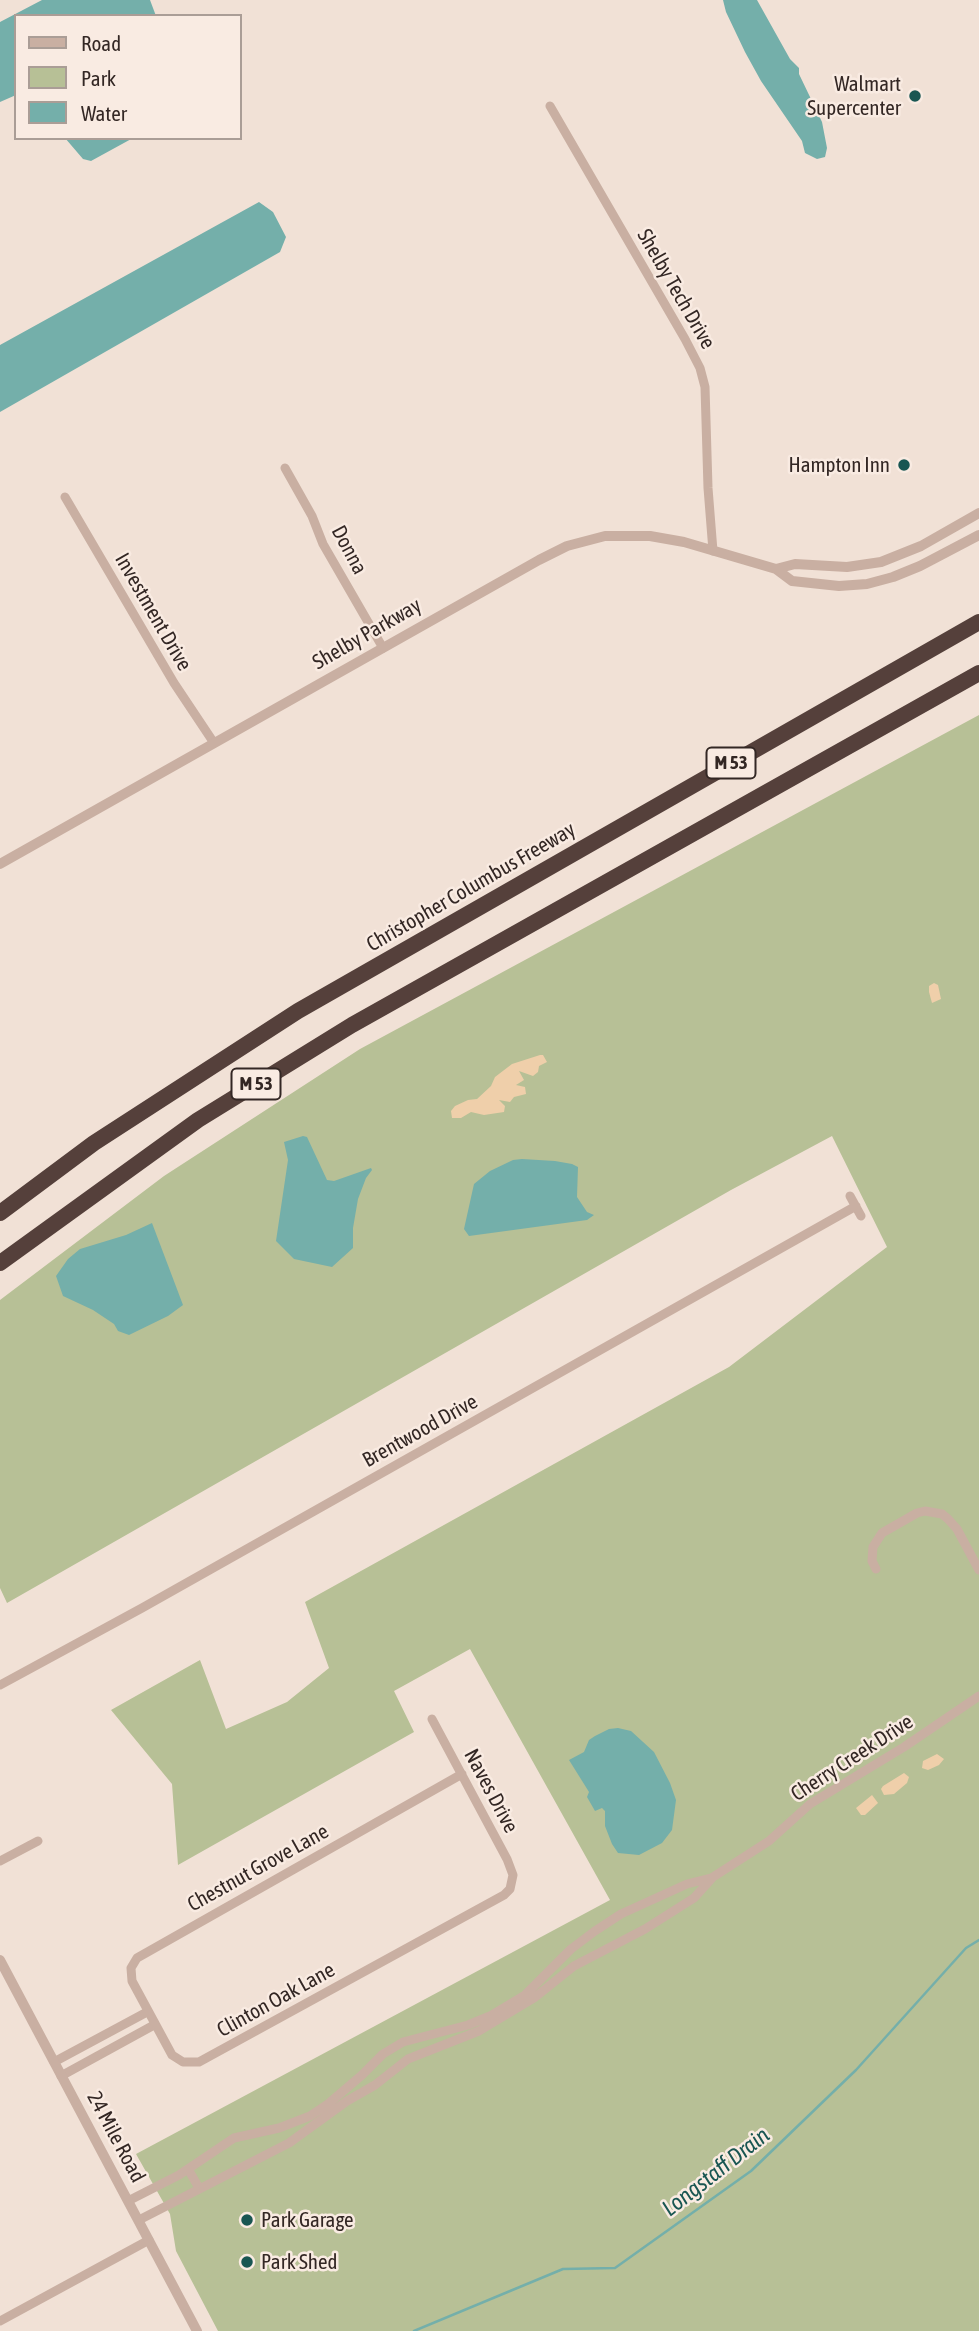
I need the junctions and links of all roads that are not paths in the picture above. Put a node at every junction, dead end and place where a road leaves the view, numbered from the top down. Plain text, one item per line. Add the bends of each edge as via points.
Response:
1 (550, 106) dead end
2 (285, 468) dead end
3 (65, 497) dead end
4 (979, 513) edge
5 (979, 535) edge
6 (713, 551) junction
7 (899, 556) junction
8 (776, 569) junction
9 (892, 577) junction
10 (979, 622) edge
11 (383, 648) junction
12 (979, 673) edge
13 (214, 743) junction
14 (0, 864) edge
15 (850, 1196) dead end
16 (856, 1206) junction
17 (0, 1213) edge
18 (861, 1216) dead end
19 (0, 1263) edge
20 (876, 1569) dead end
21 (979, 1570) edge
22 (0, 1685) edge
23 (979, 1696) edge
24 (432, 1719) dead end
25 (461, 1774) junction
26 (38, 1840) dead end
27 (0, 1861) edge
28 (713, 1877) junction
29 (513, 1882) joint
30 (663, 1895) junction
31 (673, 1911) junction
32 (0, 1960) edge
33 (527, 1998) junction
34 (147, 2012) junction
35 (154, 2025) junction
36 (54, 2062) junction
37 (61, 2076) junction
38 (327, 2110) junction
39 (188, 2169) junction
40 (199, 2188) junction
41 (128, 2201) junction
42 (139, 2220) junction
43 (149, 2240) junction
44 (0, 2321) edge
45 (197, 2331) edge

1 - 6 street, Shelby Tech Drive via 700,368 705,387
2 - 11 street, Donna
3 - 13 street, Investment Drive
4 - 7 street, Shelby Parkway
5 - 9 street, Shelby Parkway
6 - 8 street, Shelby Parkway
6 - 11 street, Shelby Parkway via 635,534 579,542 538,559
7 - 8 street, Shelby Parkway via 858,566 795,564
7 - 9 street via 890,567
8 - 9 street, Shelby Parkway via 792,582 823,585
10 - 17 highway, Christopher Columbus Freeway / M 53 via 298,1011 94,1143
11 - 13 street, Shelby Parkway
12 - 19 highway, M 53 via 352,1025 188,1127
13 - 14 street, Shelby Parkway
15 - 16 street
16 - 18 street
16 - 22 street, Brentwood Drive
20 - 21 street via 873,1546 882,1533 925,1511 942,1514 957,1529
23 - 28 street, Cherry Creek Drive via 810,1804 769,1841
24 - 25 street, Naves Drive
25 - 29 street, Naves Drive via 512,1869
25 - 34 street, Chestnut Grove Lane via 141,1954 131,1974
26 - 27 street
28 - 30 street, Cherry Creek Drive
28 - 31 street, Cherry Creek Drive via 694,1898
29 - 35 street, Clinton Oak Lane via 503,1895 195,2063 172,2055
30 - 31 street
30 - 33 street, Cherry Creek Drive via 595,1931
31 - 33 street, Cherry Creek Drive
32 - 36 street, 24 Mile Road
33 - 38 street, Cherry Creek Drive via 479,2031 408,2059 375,2085
33 - 38 street, Cherry Creek Drive via 468,2025 403,2042 383,2054
34 - 35 street, Chestnut Grove Lane
34 - 36 street
35 - 37 street
36 - 37 street, 24 Mile Road
37 - 41 street, 24 Mile Road
38 - 39 street, Cherry Creek Drive via 234,2138
38 - 40 street, Cherry Creek Drive via 289,2143
39 - 40 street
39 - 41 street, Cherry Creek Drive
40 - 42 street, Cherry Creek Drive
41 - 42 street, 24 Mile Road
42 - 43 street, 24 Mile Road
43 - 44 street
43 - 45 street, 24 Mile Road

